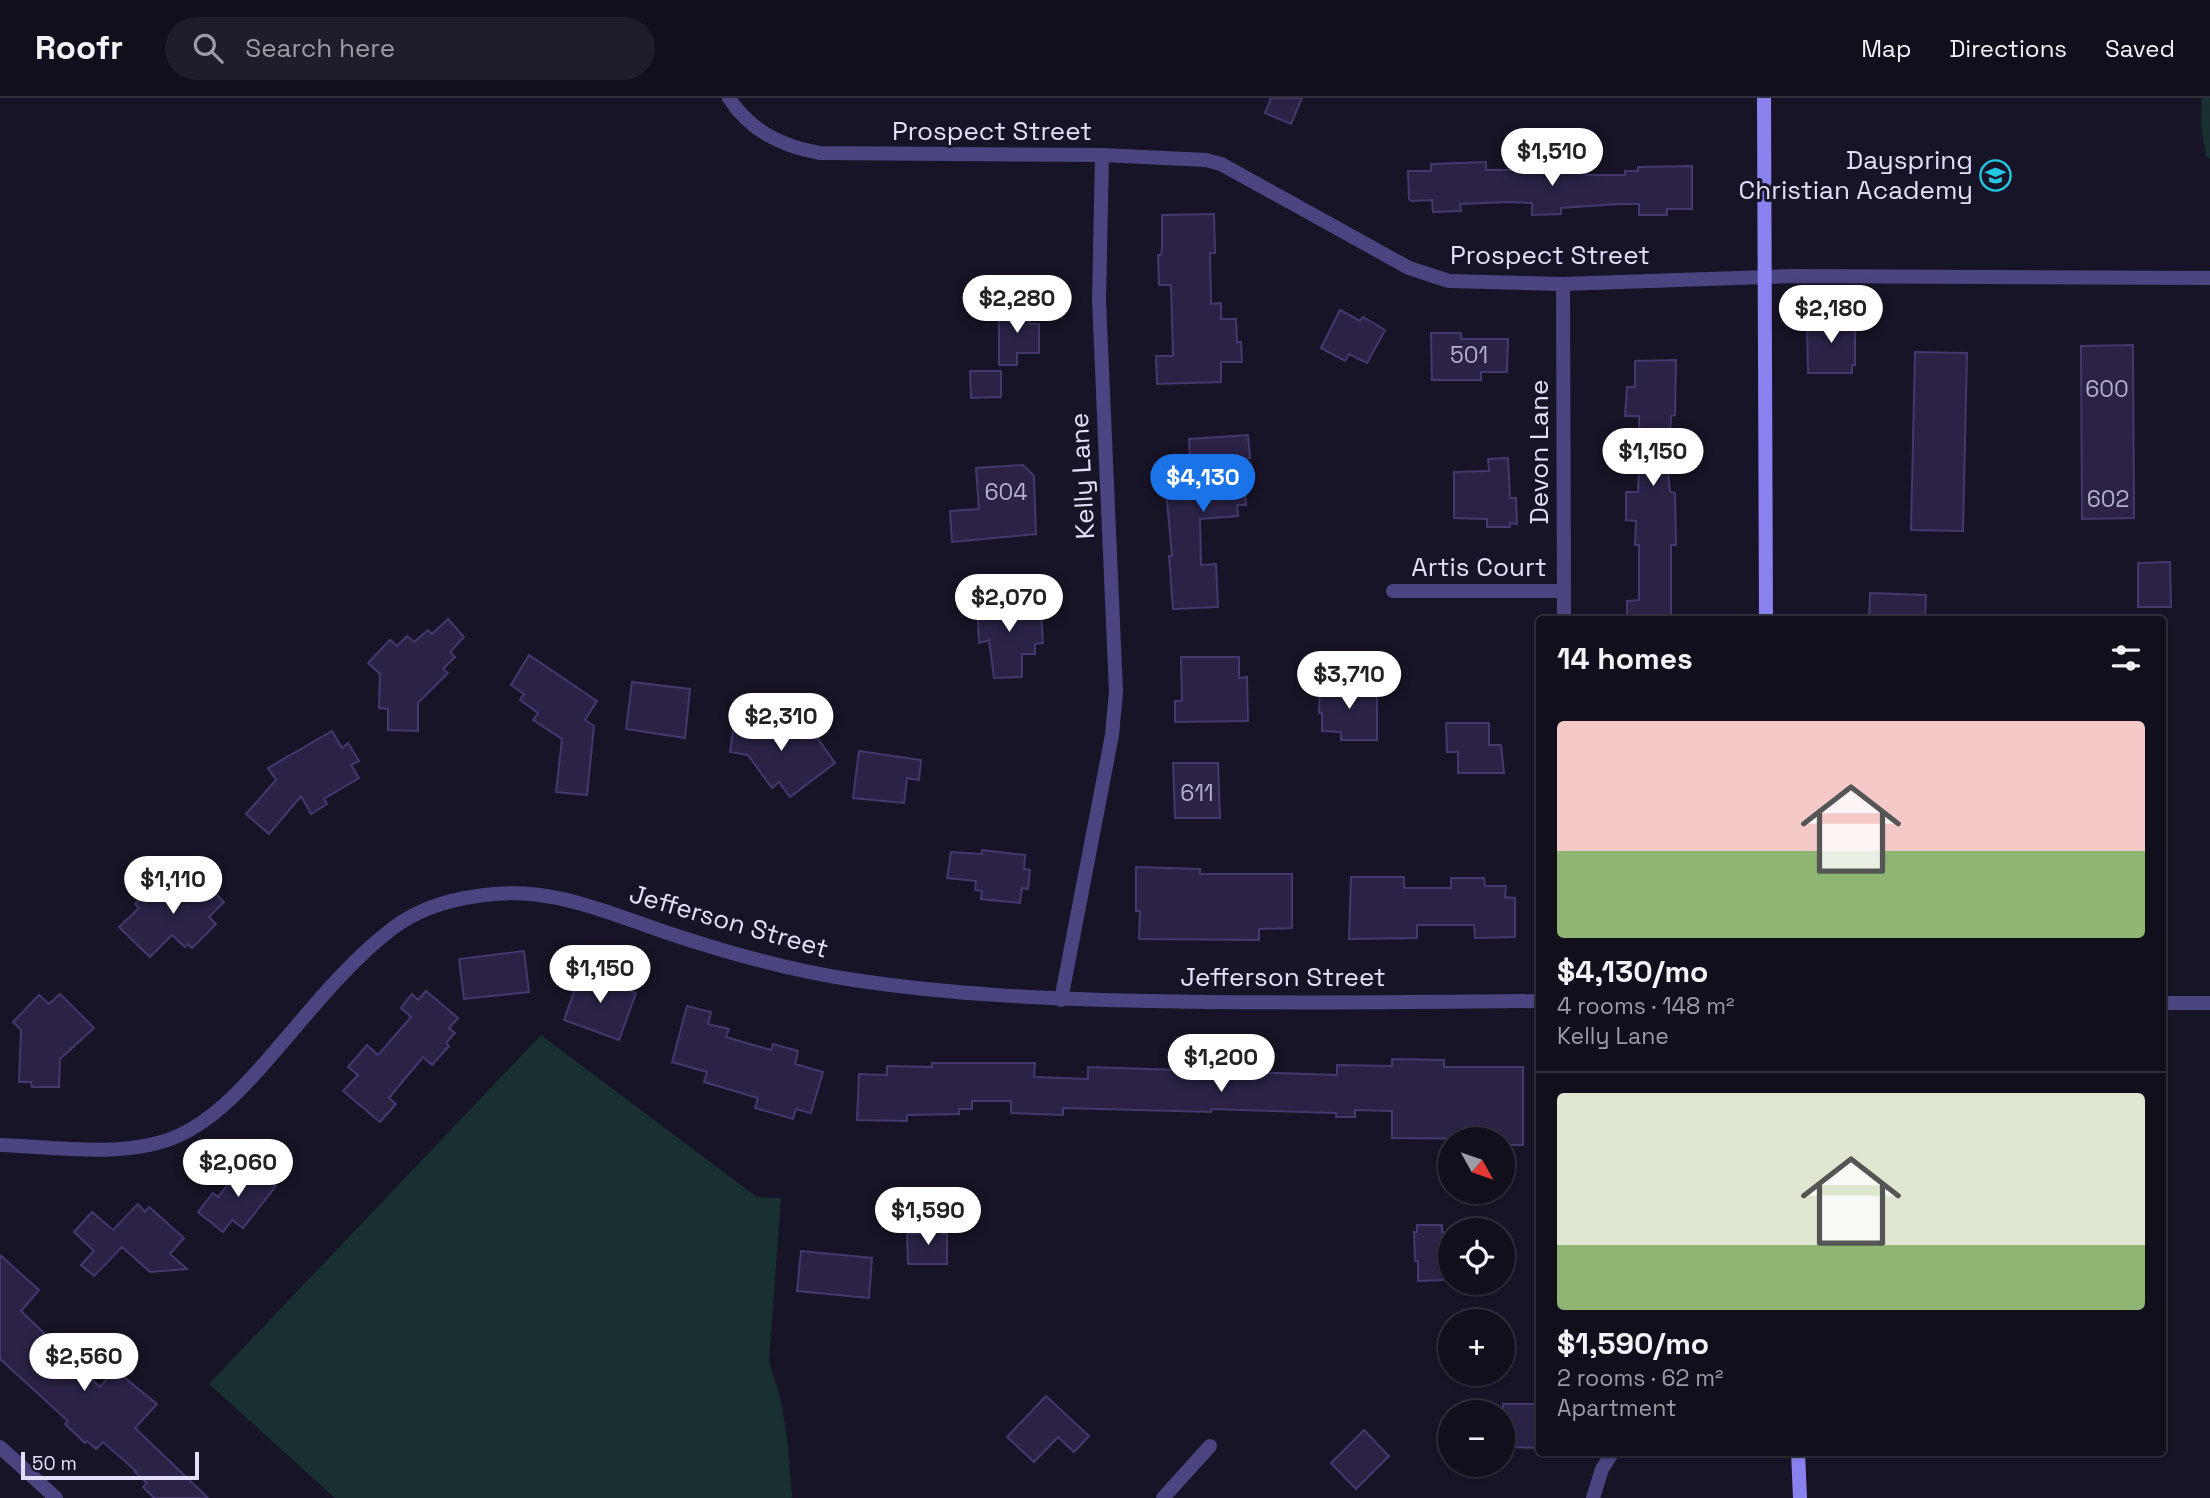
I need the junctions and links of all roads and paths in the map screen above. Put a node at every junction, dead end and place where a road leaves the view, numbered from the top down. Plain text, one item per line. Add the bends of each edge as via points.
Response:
1 (729, 98) edge
2 (1764, 98) edge
3 (1102, 155) junction
4 (1767, 276) junction
5 (2210, 278) edge
6 (1563, 284) junction
7 (1393, 591) dead end
8 (1564, 591) junction
9 (1564, 616) edge
10 (1766, 616) edge
11 (1061, 1000) junction
12 (1536, 1001) edge
13 (2166, 1003) edge
14 (2210, 1003) edge
15 (0, 1145) edge
16 (1210, 1446) dead end
17 (0, 1447) edge
18 (1610, 1456) edge
19 (1798, 1456) edge
20 (56, 1498) edge
21 (1163, 1498) edge
22 (1593, 1498) edge
23 (1800, 1498) edge

1 - 3 street, Prospect Street via 763,134 820,153
2 - 4 street
3 - 6 street, Prospect Street via 1188,157 1221,164 1428,276 1475,283
3 - 11 street, Kelly Lane via 1099,300 1116,692 1112,735
4 - 5 street, Prospect Street
4 - 6 street, Prospect Street
4 - 10 street
6 - 8 street, Devon Lane
7 - 8 street, Artis Court
8 - 9 street, Devon Lane
11 - 12 street, Jefferson Street
11 - 15 street, Jefferson Street via 849,979 760,961 553,895 477,896 436,905 396,926 364,953 248,1082 212,1116 180,1135 117,1149
13 - 14 street
16 - 21 street
17 - 20 street
18 - 22 street
19 - 23 street

